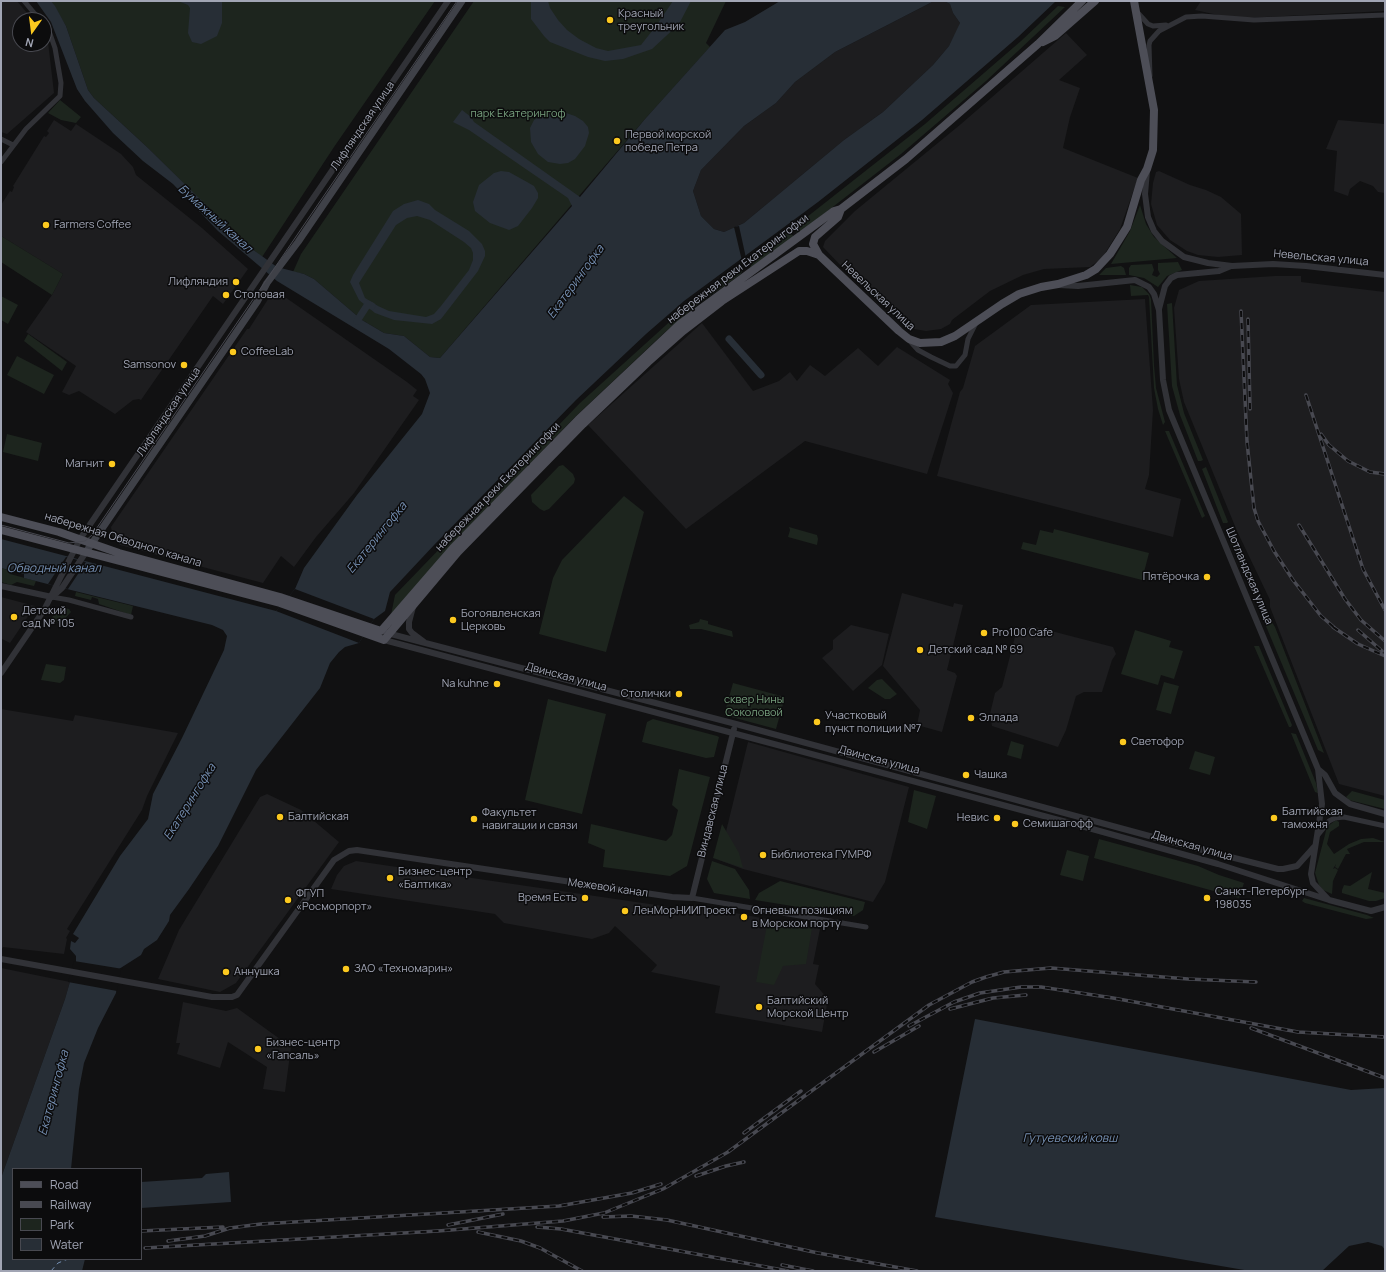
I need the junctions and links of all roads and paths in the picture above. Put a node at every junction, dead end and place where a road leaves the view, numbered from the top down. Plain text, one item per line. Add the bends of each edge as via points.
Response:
1 (24, 1) edge
2 (448, 1) edge
3 (462, 1) edge
4 (1082, 1) edge
5 (1095, 1) edge
6 (1134, 4) edge
7 (33, 12) edge
8 (1385, 15) edge
9 (1169, 24) junction
10 (52, 40) edge
11 (1038, 44) junction
12 (1150, 81) junction
13 (1, 139) edge
14 (13, 145) junction
15 (1, 162) edge
16 (1147, 169) junction
17 (841, 209) junction
18 (819, 255) junction
19 (1232, 266) junction
20 (1385, 275) edge
21 (1058, 284) junction
22 (1159, 310) junction
23 (977, 321) junction
24 (909, 339) junction
25 (1, 517) edge
26 (1, 530) edge
27 (80, 539) junction
28 (92, 544) junction
29 (76, 549) junction
30 (86, 552) junction
31 (1, 586) edge
32 (52, 597) junction
33 (283, 601) junction
34 (414, 604) junction
35 (130, 617) dead end
36 (384, 635) junction
37 (429, 645) junction
38 (1, 673) edge
39 (736, 724) junction
40 (733, 733) junction
41 (1318, 769) junction
42 (1385, 814) edge
43 (1385, 826) edge
44 (1318, 835) junction
45 (1314, 847) junction
46 (692, 898) junction
47 (1329, 900) junction
48 (1385, 908) edge
49 (866, 927) dead end
50 (1, 959) edge

1 - 7 street
2 - 27 street, Лифляндская улица
3 - 28 main road, Лифляндская улица via 267,283
4 - 11 main road, набережная реки Екатерингофки
5 - 11 main road via 1055,36
6 - 9 street via 1148,24
6 - 12 main road
8 - 9 street via 1254,20 1195,16
9 - 12 street via 1150,41
10 - 14 street via 61,83 60,96 26,128
11 - 17 main road, набережная реки Екатерингофки via 948,124
12 - 16 main road via 1154,131 1153,150
13 - 14 street
14 - 15 street
16 - 19 street via 1145,194 1148,217 1162,241 1173,251 1193,260
16 - 21 main road via 1141,180 1127,227 1110,254 1096,269 1086,275
17 - 18 main road via 838,217 815,237 813,244
17 - 36 main road, набережная реки Екатерингофки via 704,305 643,358 578,420 453,548
18 - 24 main road, Невельская улица
18 - 34 main road, набережная реки Екатерингофки via 803,250 796,253 708,311 648,362 583,424 458,552
19 - 20 street, Невельская улица via 1273,264
19 - 22 street via 1219,271 1177,275 1171,278 1165,286
21 - 22 street, Невельская улица via 1078,286 1135,280 1149,287
21 - 23 main road, Невельская улица via 1019,294
22 - 41 street, Шотландская улица via 1163,380 1169,410
23 - 24 main road, Невельская улица via 941,342 920,343
23 - 24 street via 968,339 965,355 956,366 924,354
25 - 27 main road, набережная Обводного канала
26 - 29 main road, набережная Обводного канала
27 - 28 main road, набережная Обводного канала
27 - 29 street, Лифляндская улица
28 - 30 main road, Лифляндская улица
28 - 33 main road, набережная Обводного канала
29 - 30 main road, набережная Обводного канала
29 - 32 street, Лифляндская улица via 55,586
30 - 32 street via 62,588
30 - 33 main road, набережная Обводного канала
31 - 32 street
32 - 35 street
32 - 38 street
33 - 36 main road, Двинская улица
34 - 36 main road, набережная реки Екатерингофки
34 - 37 street via 409,629
36 - 37 street, Двинская улица
36 - 40 street, Двинская улица
37 - 39 street, Двинская улица
39 - 40 street, Виндавская улица
39 - 45 street, Двинская улица via 1278,869 1297,866
40 - 46 street, Виндавская улица
40 - 47 street, Двинская улица via 1169,850
41 - 42 street via 1325,775 1335,792 1350,804
41 - 44 street, Шотландская улица via 1323,796
43 - 44 street via 1344,817 1335,818 1329,821
44 - 45 street, Шотландская улица
45 - 47 street via 1311,874 1313,883
46 - 49 street, Межевой канал
46 - 50 street, Межевой канал via 365,851 349,851 339,856 329,867 237,995 220,998
47 - 48 street, Двинская улица via 1371,911

